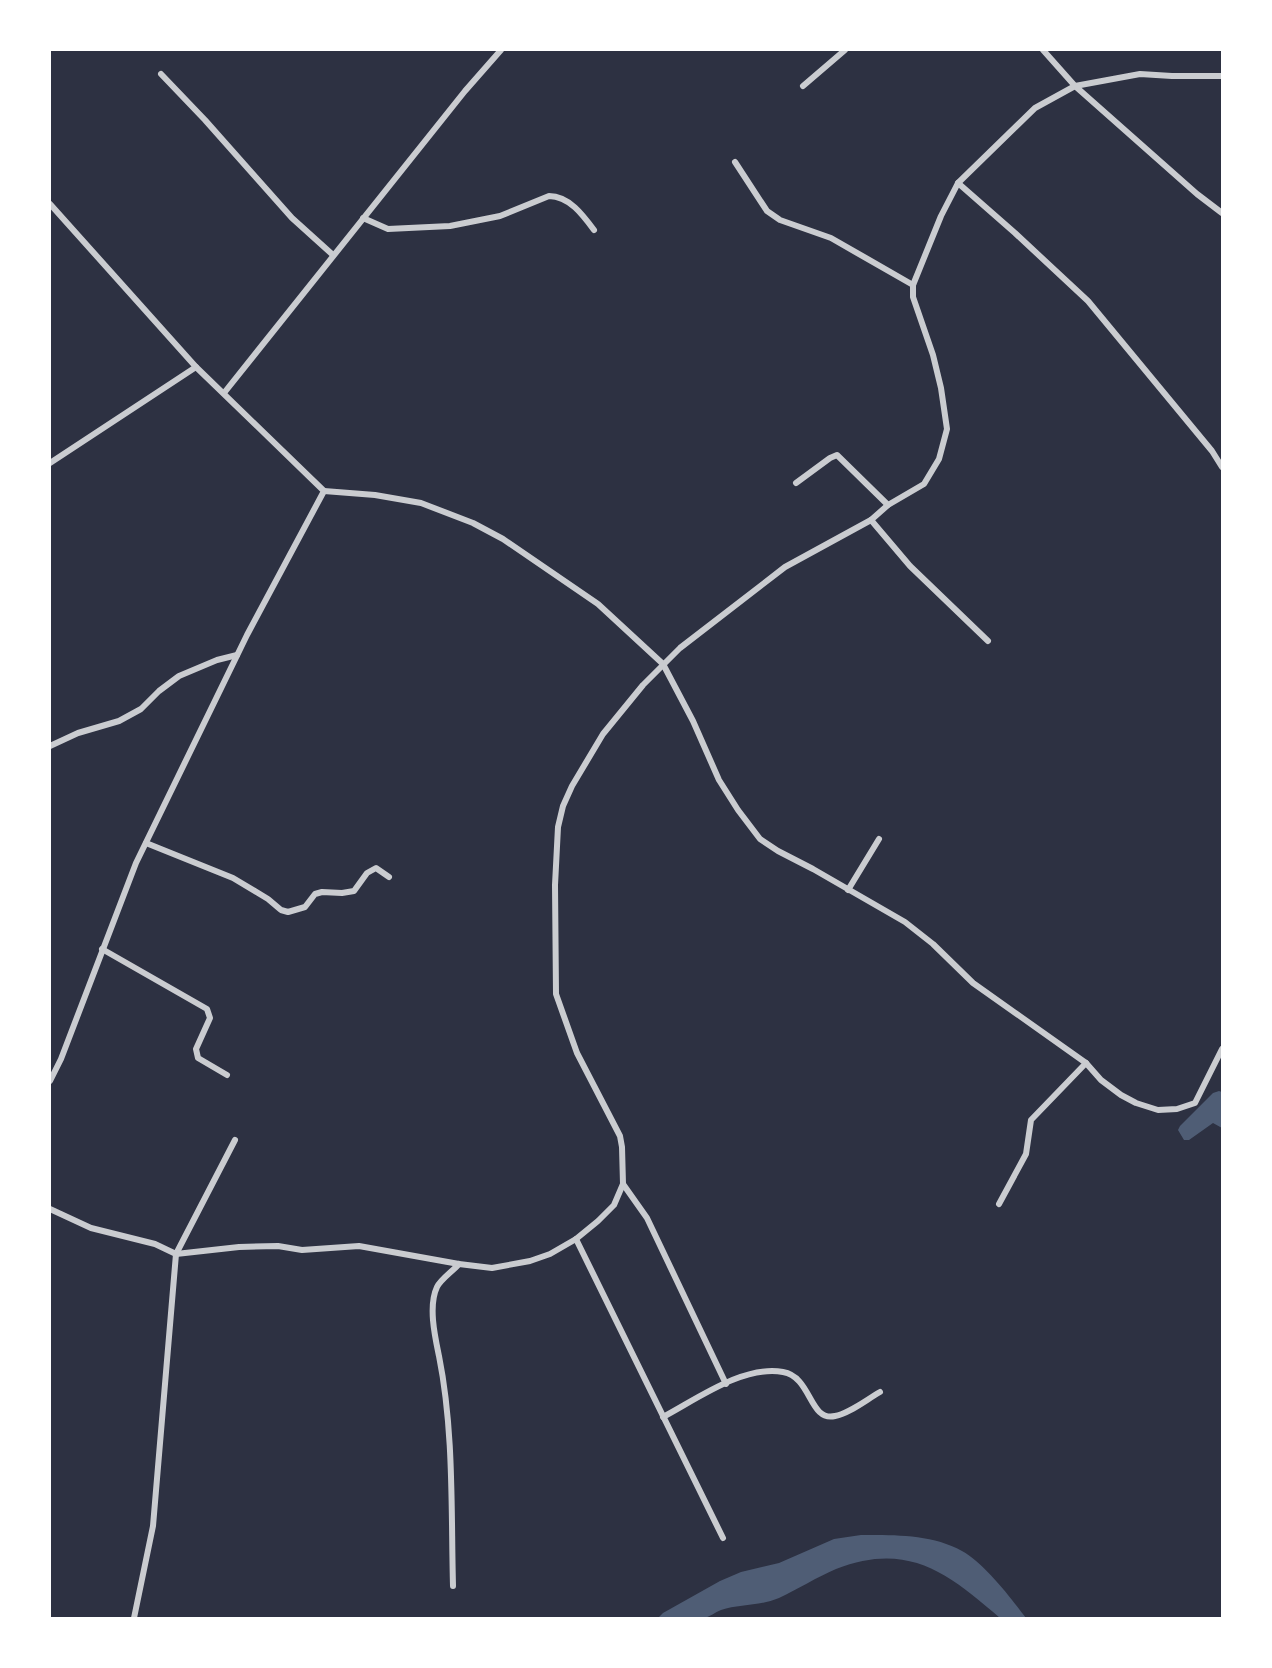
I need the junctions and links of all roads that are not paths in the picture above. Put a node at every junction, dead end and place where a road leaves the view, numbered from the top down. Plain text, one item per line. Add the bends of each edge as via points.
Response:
1 (501, 50) edge
2 (845, 50) edge
3 (1043, 50) edge
4 (161, 74) dead end
5 (1222, 76) edge
6 (803, 86) dead end
7 (1075, 86) junction
8 (735, 162) dead end
9 (958, 183) junction
10 (50, 204) edge
11 (1222, 213) edge
12 (363, 218) junction
13 (594, 230) dead end
14 (333, 255) junction
15 (913, 285) junction
16 (196, 367) junction
17 (224, 393) junction
18 (50, 463) edge
19 (1222, 467) edge
20 (796, 483) dead end
21 (324, 491) junction
22 (888, 505) junction
23 (871, 520) junction
24 (988, 641) dead end
25 (237, 655) junction
26 (663, 664) junction
27 (50, 746) edge
28 (879, 839) dead end
29 (146, 843) junction
30 (389, 877) dead end
31 (848, 890) junction
32 (102, 949) junction
33 (1222, 1049) edge
34 (1086, 1063) junction
35 (227, 1076) dead end
36 (50, 1081) edge
37 (235, 1140) dead end
38 (623, 1184) junction
39 (999, 1204) dead end
40 (50, 1209) edge
41 (576, 1239) junction
42 (176, 1254) junction
43 (459, 1264) junction
44 (726, 1384) junction
45 (880, 1392) dead end
46 (663, 1417) junction
47 (723, 1538) dead end
48 (453, 1586) dead end
49 (134, 1618) edge

1 - 12 street
2 - 6 street
3 - 7 street
4 - 14 street via 292,218
5 - 7 street via 1140,74
7 - 9 street via 1035,108
7 - 11 street
8 - 15 street via 767,211 780,220 831,238
9 - 15 street
9 - 19 street via 1088,301
10 - 16 street
12 - 13 street via 388,229 450,226 501,216 557,196
12 - 14 street
14 - 17 street
15 - 22 street via 913,297 941,388 946,429 939,459 924,484
16 - 17 street
16 - 18 street
17 - 21 street
20 - 22 street via 837,455
21 - 25 street
21 - 26 street via 421,503 473,523 598,604
22 - 23 street
23 - 24 street via 910,566
23 - 26 street via 785,567
25 - 27 street via 179,676 141,709 119,721
25 - 29 street
26 - 31 street via 719,780 760,838
26 - 38 street via 603,734 572,786 558,827 556,994 577,1053 620,1136
28 - 31 street
29 - 30 street via 233,878 288,912 305,907 315,894 354,891 367,873 376,868
29 - 32 street
31 - 34 street via 905,922 973,983
32 - 35 street via 207,1009 210,1018 196,1049 198,1058
32 - 36 street
33 - 34 street via 1195,1103 1177,1109 1158,1110 1136,1103 1101,1080
34 - 39 street via 1031,1120 1026,1154
37 - 42 street
38 - 41 street via 614,1205
38 - 44 street via 647,1218
40 - 42 street via 91,1228 155,1244
41 - 43 street via 530,1261 492,1268
41 - 46 street
42 - 43 street via 239,1247 302,1250 358,1246
42 - 49 street via 153,1526
43 - 48 street via 437,1287 433,1333 449,1433
44 - 45 street via 750,1374 785,1372 798,1378 811,1403 829,1417
44 - 46 street
46 - 47 street

